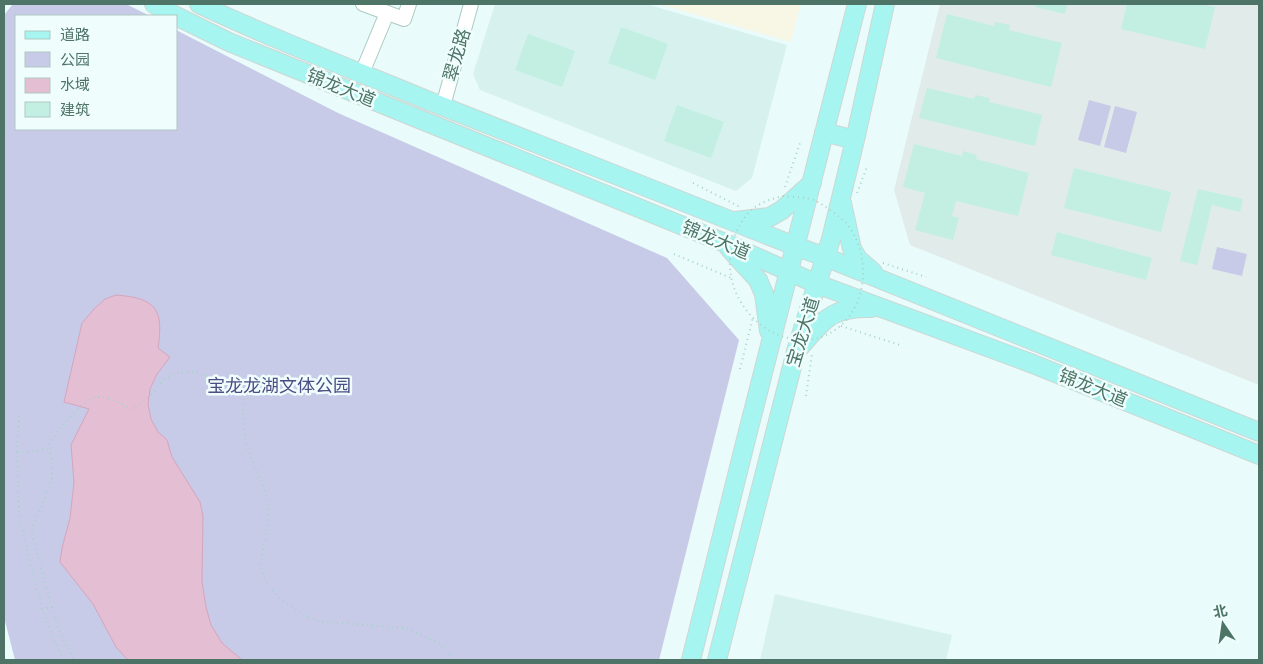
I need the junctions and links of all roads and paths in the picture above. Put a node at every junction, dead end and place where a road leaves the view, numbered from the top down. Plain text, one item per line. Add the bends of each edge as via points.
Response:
1 (154, 4) edge
2 (199, 4) edge
3 (363, 4) edge
4 (409, 4) edge
5 (472, 4) edge
6 (857, 4) edge
7 (885, 4) edge
8 (387, 13) junction
9 (174, 15) edge
10 (178, 17) edge
11 (362, 73) junction
12 (443, 106) junction
13 (824, 132) junction
14 (801, 140) dead end
15 (855, 140) junction
16 (812, 183) junction
17 (693, 184) dead end
18 (786, 187) dead end
19 (841, 195) junction
20 (736, 214) junction
21 (725, 244) junction
22 (795, 246) junction
23 (674, 254) dead end
24 (861, 255) junction
25 (825, 257) junction
26 (870, 258) dead end
27 (879, 261) dead end
28 (789, 272) junction
29 (926, 277) dead end
30 (731, 278) junction
31 (885, 282) junction
32 (817, 284) junction
33 (882, 308) junction
34 (753, 316) junction
35 (841, 326) junction
36 (769, 345) junction
37 (900, 345) dead end
38 (805, 350) junction
39 (740, 369) dead end
40 (806, 396) dead end
41 (19, 416) dead end
42 (1259, 432) edge
43 (50, 449) junction
44 (17, 453) junction
45 (1259, 455) edge
46 (52, 607) junction
47 (42, 609) junction
48 (63, 660) edge
49 (74, 660) edge
50 (450, 660) edge
51 (691, 660) edge
52 (717, 660) edge

1 - 9 main road, 锦龙大道
2 - 11 main road, 锦龙大道
3 - 8 street
4 - 8 street via 404,19
5 - 12 street, 翠龙路
6 - 13 main road, 宝龙大道
7 - 15 main road, 宝龙大道
8 - 11 street
10 - 21 main road, 锦龙大道 via 295,70
11 - 12 main road, 锦龙大道
12 - 20 main road, 锦龙大道
13 - 15 main road
13 - 16 main road, 宝龙大道
14 - 18 path
15 - 19 main road, 宝龙大道
16 - 20 main road via 770,217
16 - 22 main road, 宝龙大道
17 - 20 path
19 - 25 main road, 宝龙大道
19 - 31 main road via 852,249 858,259
20 - 22 main road, 锦龙大道
21 - 28 main road, 锦龙大道
21 - 36 main road via 758,280 764,294
22 - 25 main road, 锦龙大道
22 - 28 main road, 宝龙大道
23 - 30 path
24 - 26 path
24 - 30 path, bridge via 858,242 846,223 816,200 783,196 766,200 750,211 734,235 729,257
24 - 35 path, bridge via 864,280 856,308
25 - 31 main road, 锦龙大道
25 - 32 main road, 宝龙大道
27 - 29 path
28 - 32 main road, 锦龙大道
28 - 36 main road, 宝龙大道
30 - 34 path, bridge via 742,304
31 - 42 main road, 锦龙大道
32 - 33 main road, 锦龙大道
32 - 38 main road, 宝龙大道
33 - 38 main road via 844,309 832,314 819,326
33 - 45 main road, 锦龙大道 via 1034,364
34 - 35 path, bridge via 767,330 792,340 815,340
34 - 39 path
35 - 37 path
36 - 51 main road, 宝龙大道
38 - 40 path
38 - 52 main road, 宝龙大道
41 - 44 path
43 - 44 path
43 - 46 path via 52,479 32,532
43 - 50 path via 49,443 60,429 94,397 109,398 133,408 151,395 163,380 180,372 207,376 242,395 245,401 246,445 266,494 269,514 260,568 281,600 318,621 403,628 438,642
44 - 47 path via 18,517
46 - 47 path
46 - 49 path via 58,630
47 - 48 path

